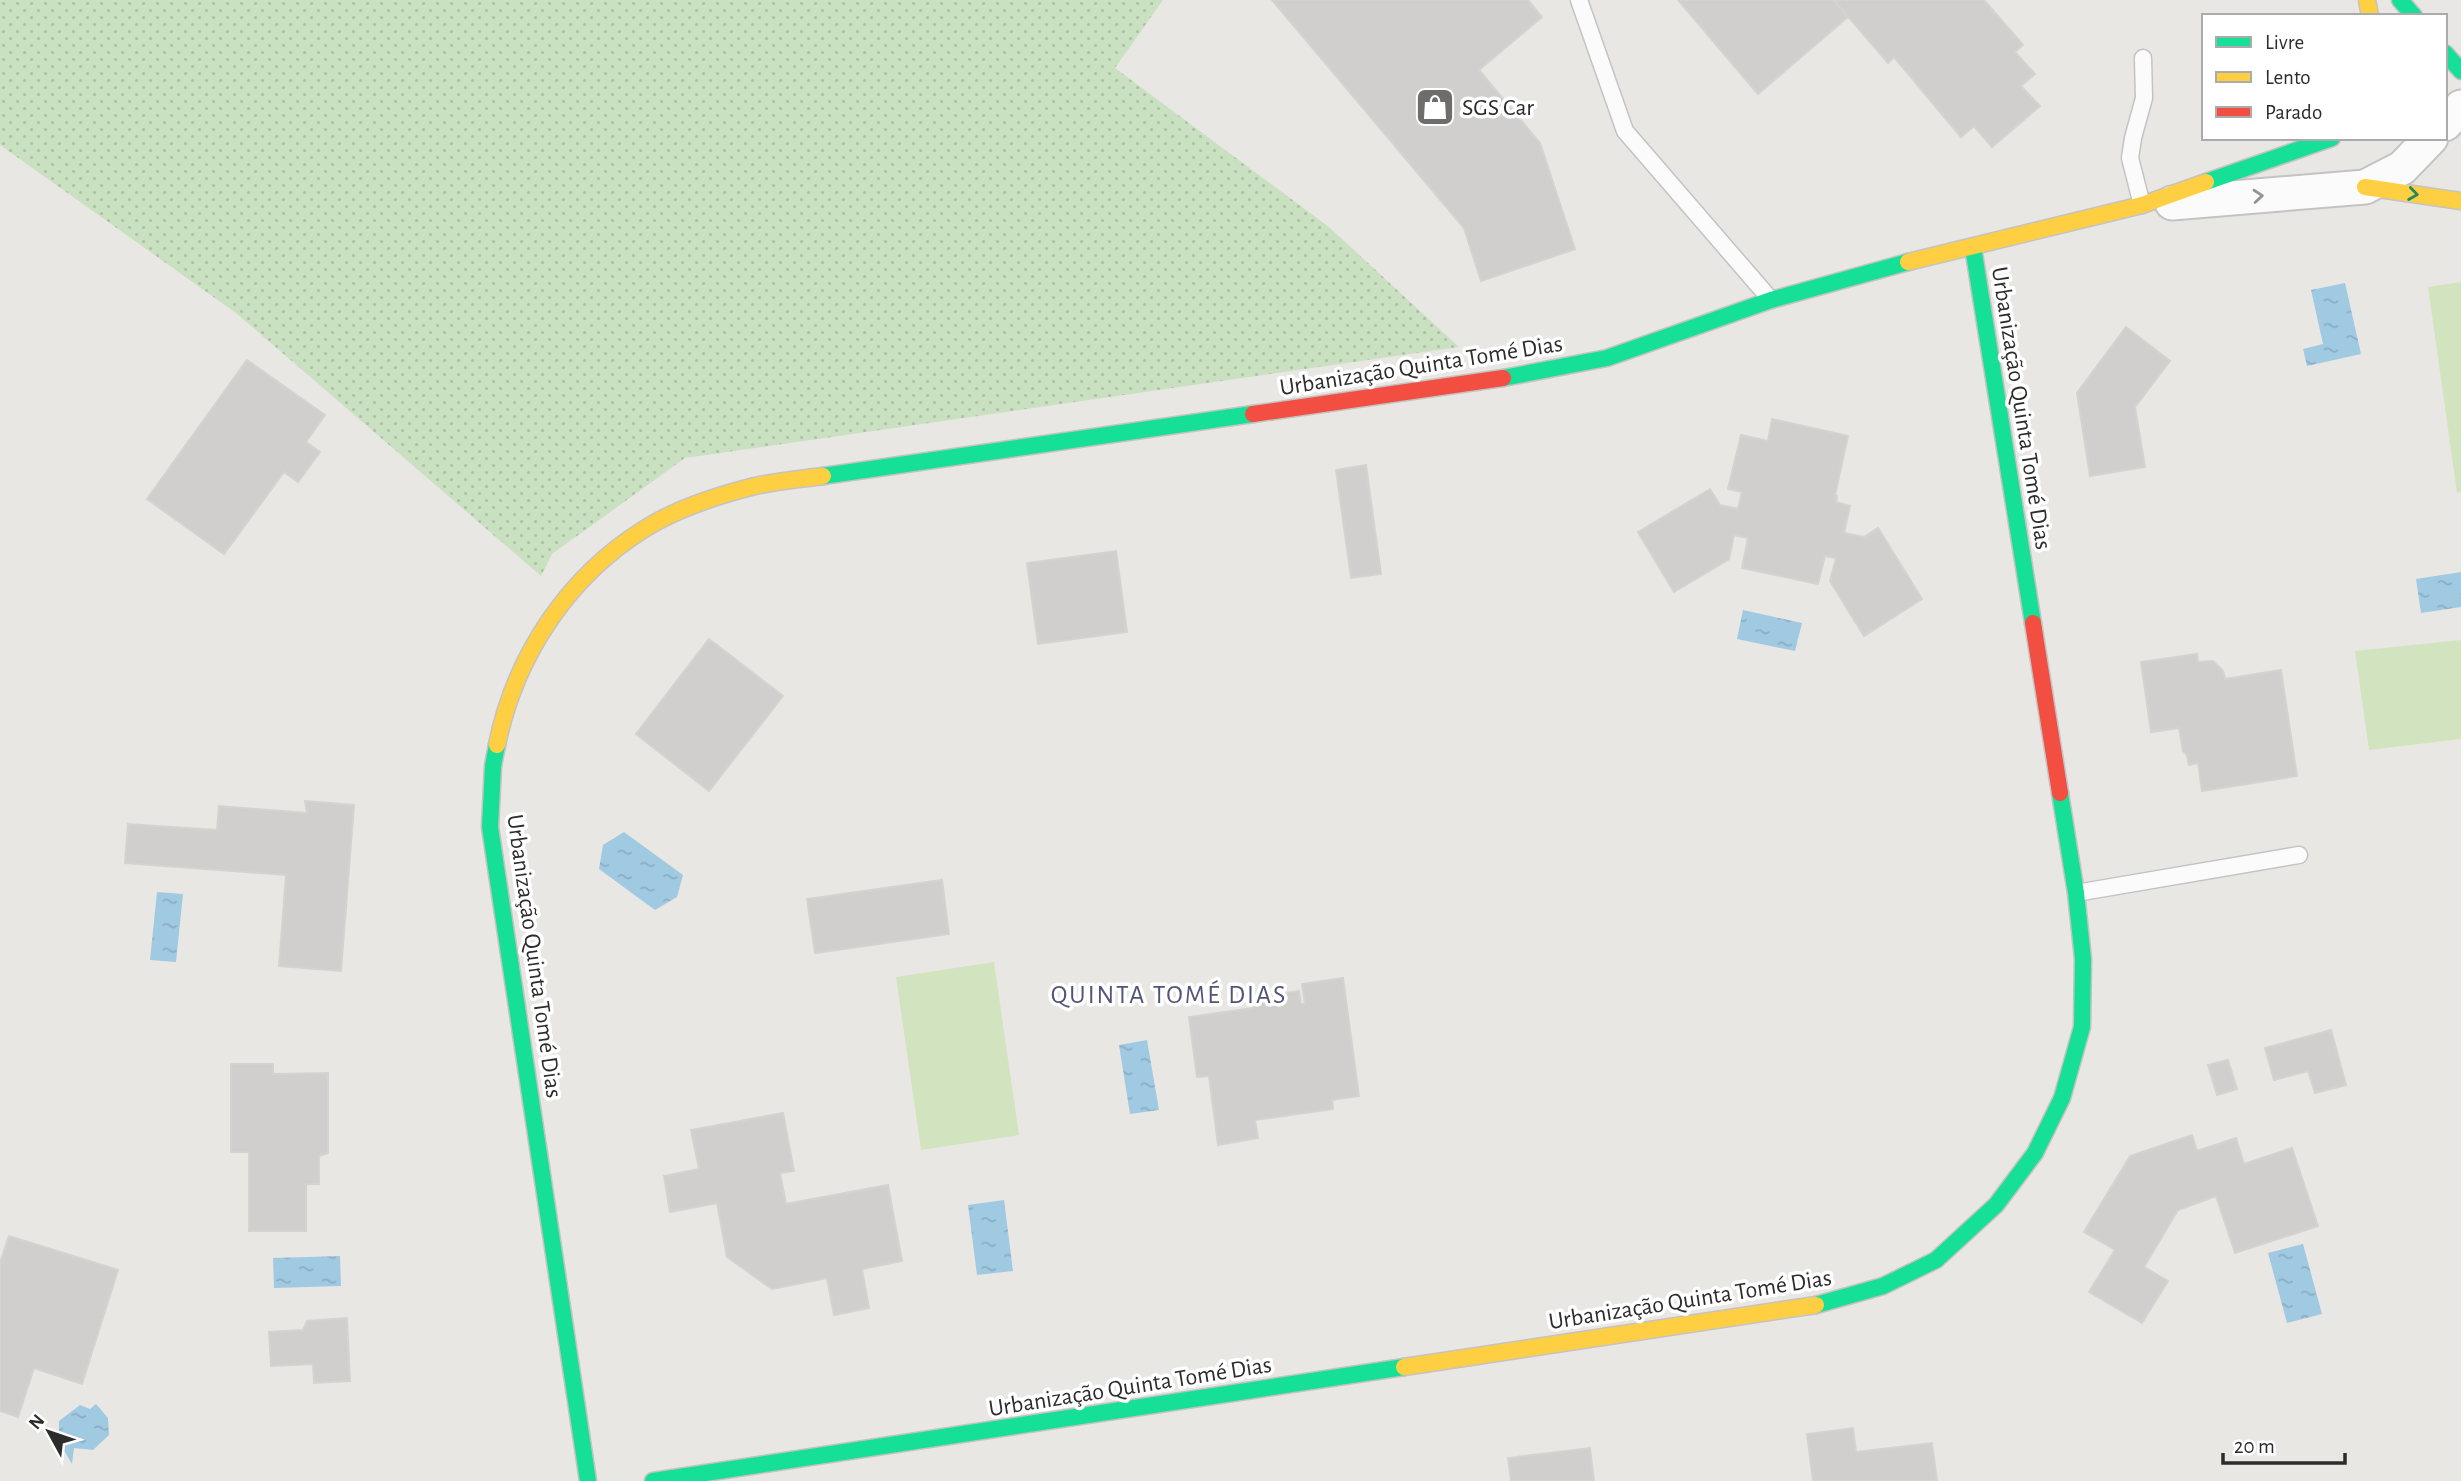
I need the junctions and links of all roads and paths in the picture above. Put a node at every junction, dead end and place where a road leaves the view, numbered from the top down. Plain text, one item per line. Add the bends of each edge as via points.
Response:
1 (1578, 0) edge
2 (2400, 0) edge
3 (2412, 14) edge
4 (2447, 55) edge
5 (2143, 58) dead end
6 (2461, 71) edge
7 (2461, 107) edge
8 (2447, 122) edge
9 (2325, 140) edge
10 (2429, 140) edge
11 (2365, 187) junction
12 (2461, 201) edge
13 (2141, 205) junction
14 (1973, 247) junction
15 (1770, 300) junction
16 (2299, 855) dead end
17 (2076, 893) junction
18 (588, 1481) edge
19 (653, 1481) edge

1 - 15 lane via 1625,131
2 - 3 street
4 - 6 street
5 - 13 lane via 2144,98 2130,158
7 - 8 street
9 - 13 street
10 - 11 street via 2402,169
11 -> 12 street
13 -> 11 street
13 - 14 street
14 - 15 street, Urbanização Quinta Tomé Dias
14 - 17 street, Urbanização Quinta Tomé Dias
15 - 18 street, Urbanização Quinta Tomé Dias via 1607,358 1501,378 756,486 698,503 648,527 600,561 558,605 530,647 509,698 494,757 490,827
16 - 17 lane
17 - 19 street, Urbanização Quinta Tomé Dias via 2083,958 2082,1027 2062,1098 2035,1153 1996,1205 1936,1260 1882,1286 1802,1307

